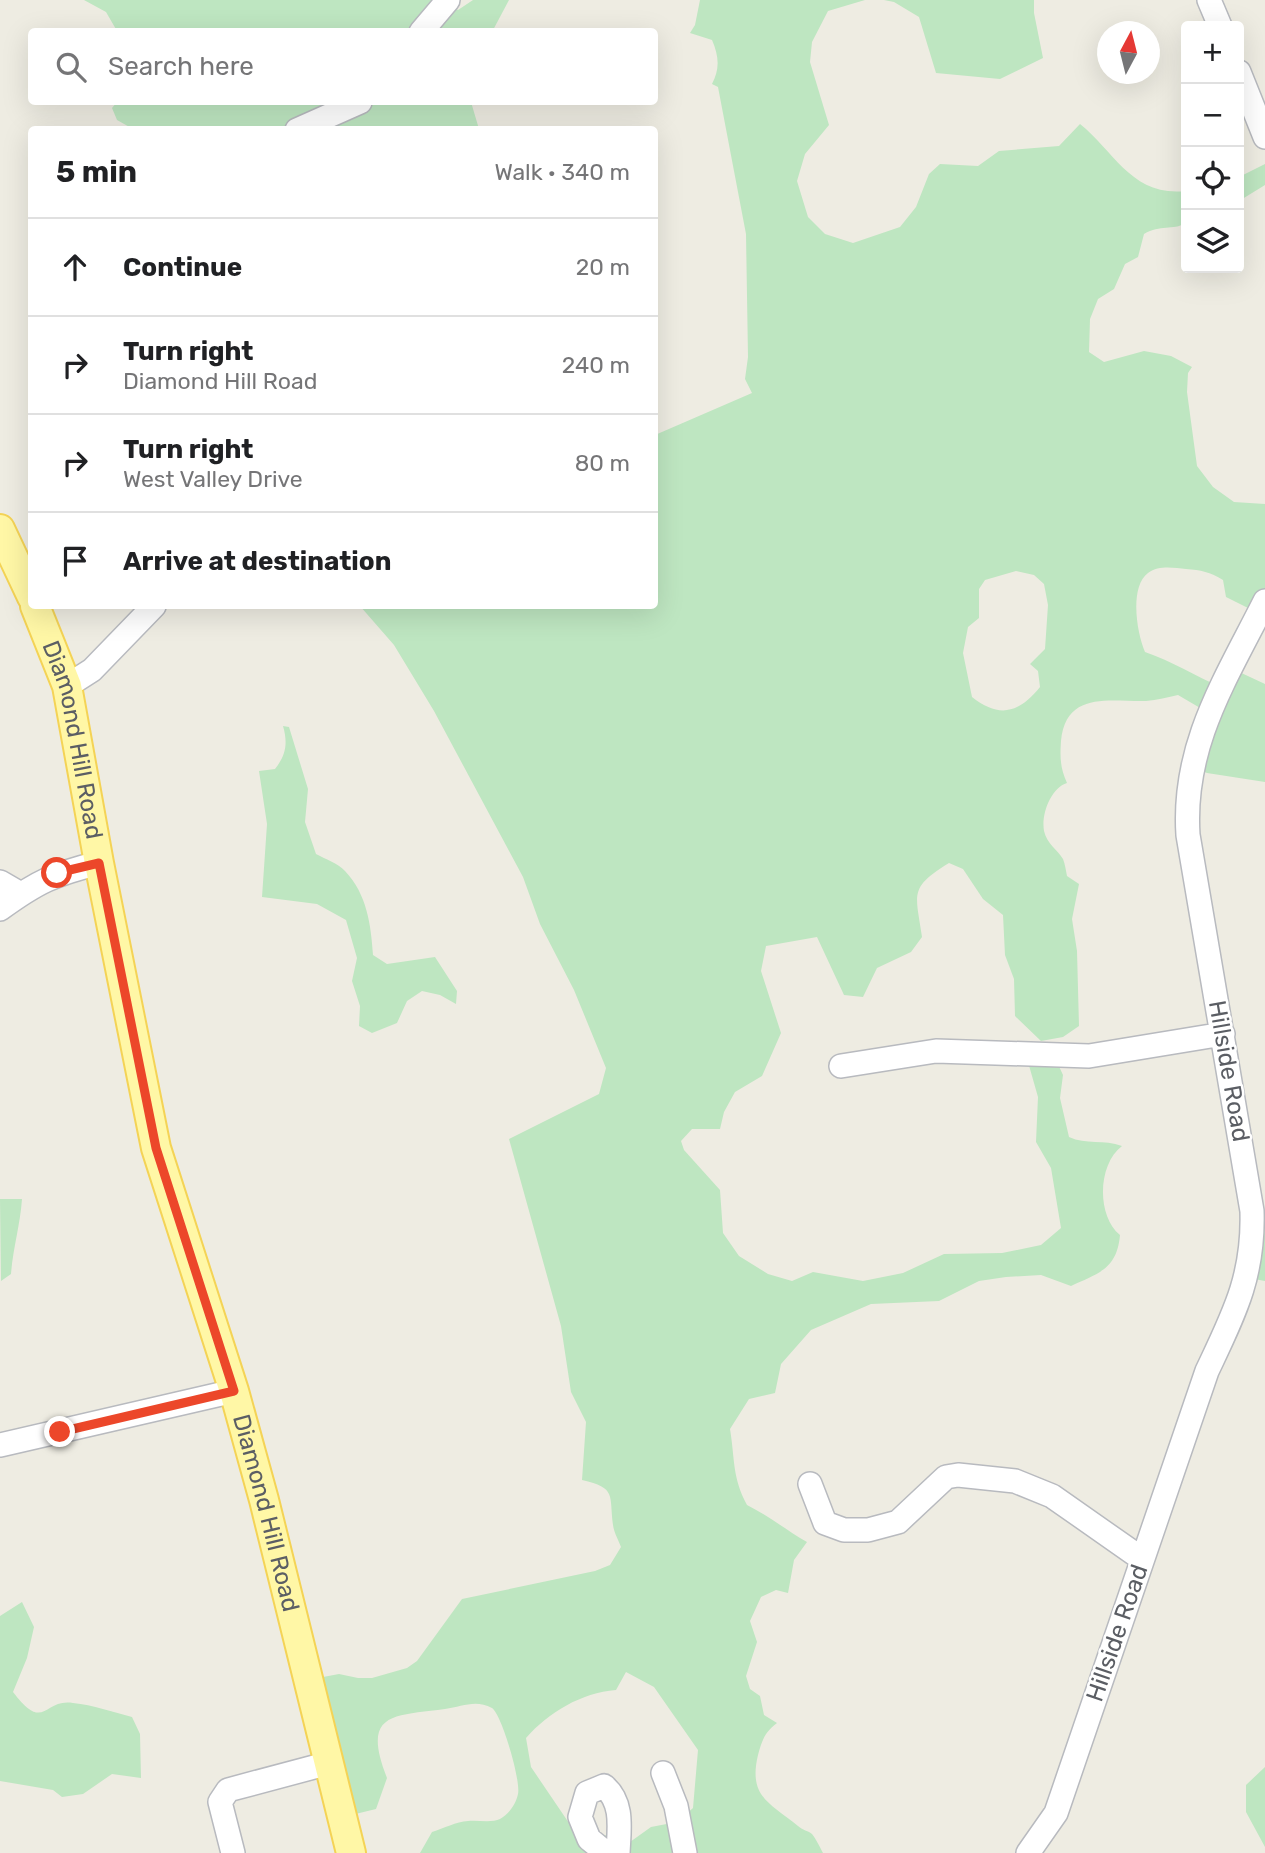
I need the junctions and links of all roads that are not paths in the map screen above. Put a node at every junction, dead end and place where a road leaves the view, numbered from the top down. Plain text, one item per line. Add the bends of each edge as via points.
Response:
1 (448, 0) edge
2 (1209, 0) edge
3 (1218, 21) edge
4 (424, 28) edge
5 (1244, 84) edge
6 (353, 105) edge
7 (306, 126) edge
8 (1265, 137) edge
9 (0, 529) edge
10 (28, 588) edge
11 (1265, 601) edge
12 (36, 609) edge
13 (151, 609) edge
14 (67, 686) junction
15 (99, 863) junction
16 (9, 888) edge
17 (0, 909) edge
18 (1223, 1034) junction
19 (841, 1066) dead end
20 (234, 1391) junction
21 (0, 1445) edge
22 (810, 1484) dead end
23 (1142, 1559) junction
24 (328, 1763) junction
25 (663, 1773) dead end
26 (233, 1853) edge
27 (351, 1853) edge
28 (606, 1853) edge
29 (618, 1853) edge
30 (685, 1853) edge
31 (1028, 1853) edge

1 - 4 street
2 - 3 street
5 - 8 street
6 - 7 street
9 - 10 main road
11 - 18 street, Hillside Road via 1200,735 1185,800
12 - 14 main road, Diamond Hill Road
13 - 14 street via 92,670
14 - 15 main road, Diamond Hill Road
15 - 16 street
15 - 20 main road, Diamond Hill Road via 156,1148
16 - 17 street
18 - 19 street via 1089,1056 936,1051
18 - 23 street, Hillside Road via 1252,1211 1250,1268 1207,1371
20 - 21 street
20 - 24 main road, Diamond Hill Road
22 - 23 street via 825,1523 844,1530 868,1530 898,1522 946,1477 1015,1481 1035,1486 1063,1503
23 - 31 street, Hillside Road via 1056,1813
24 - 26 street via 229,1790 220,1802
24 - 27 main road, Diamond Hill Road
25 - 30 street via 676,1807
28 - 29 street via 589,1839 580,1817 587,1793 604,1786 614,1795 617,1807

